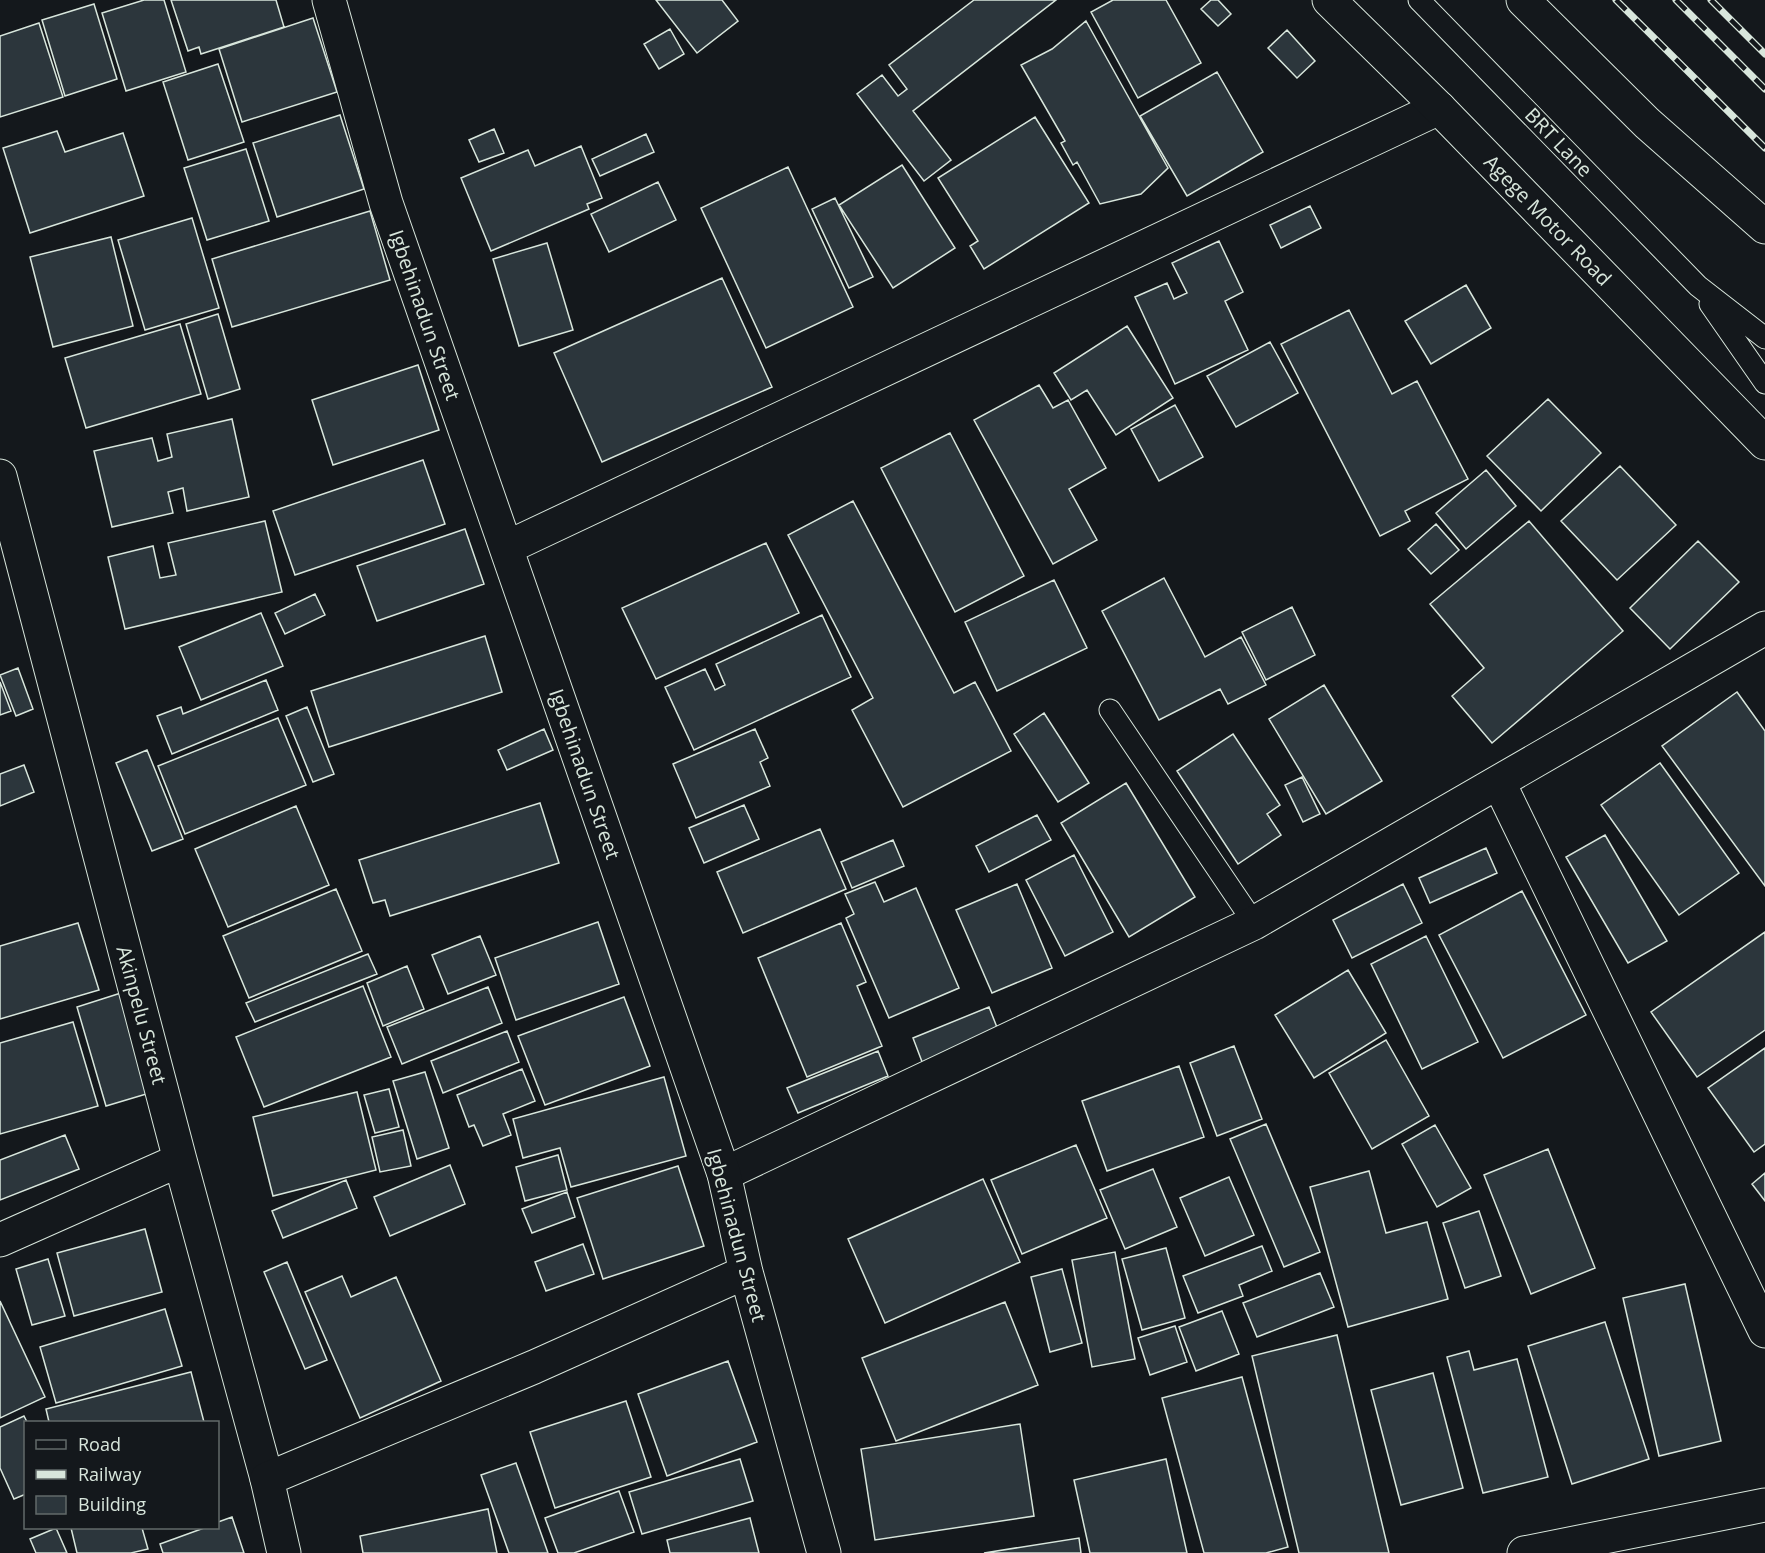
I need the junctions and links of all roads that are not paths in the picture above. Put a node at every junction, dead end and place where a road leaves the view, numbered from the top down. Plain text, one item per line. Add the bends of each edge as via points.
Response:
1 (329, 0) edge
2 (1329, 0) edge
3 (1419, 0) edge
4 (1523, 0) edge
5 (1439, 108) junction
6 (1765, 227) edge
7 (1698, 286) junction
8 (1765, 338) edge
9 (1765, 382) edge
10 (1765, 443) edge
11 (0, 476) edge
12 (506, 548) junction
13 (1765, 628) edge
14 (1110, 711) dead end
15 (1499, 783) junction
16 (1254, 923) junction
17 (180, 1160) junction
18 (724, 1174) junction
19 (0, 1240) edge
20 (746, 1272) junction
21 (1765, 1331) edge
22 (267, 1479) junction
23 (1765, 1505) edge
24 (284, 1553) edge
25 (824, 1553) edge
26 (1524, 1553) edge

1 - 12 main road, Igbehinadun Street via 386,202
2 - 5 main road, Agege Motor Road
3 - 7 lane, BRT Lane
4 - 6 main road via 1647,123
5 - 10 main road, Agege Motor Road
5 - 12 main road
7 - 8 lane, BRT Lane
7 - 9 lane, BRT Lane
11 - 17 main road, Akinpelu Street
12 - 18 main road, Igbehinadun Street
13 - 15 main road
14 - 16 lane
15 - 16 main road
15 - 21 main road
16 - 18 main road
17 - 19 main road
17 - 22 main road, Akinpelu Street
18 - 20 main road, Igbehinadun Street
20 - 22 main road via 534,1367
20 - 25 main road, Igbehinadun Street
22 - 24 main road, Akinpelu Street
23 - 26 main road

